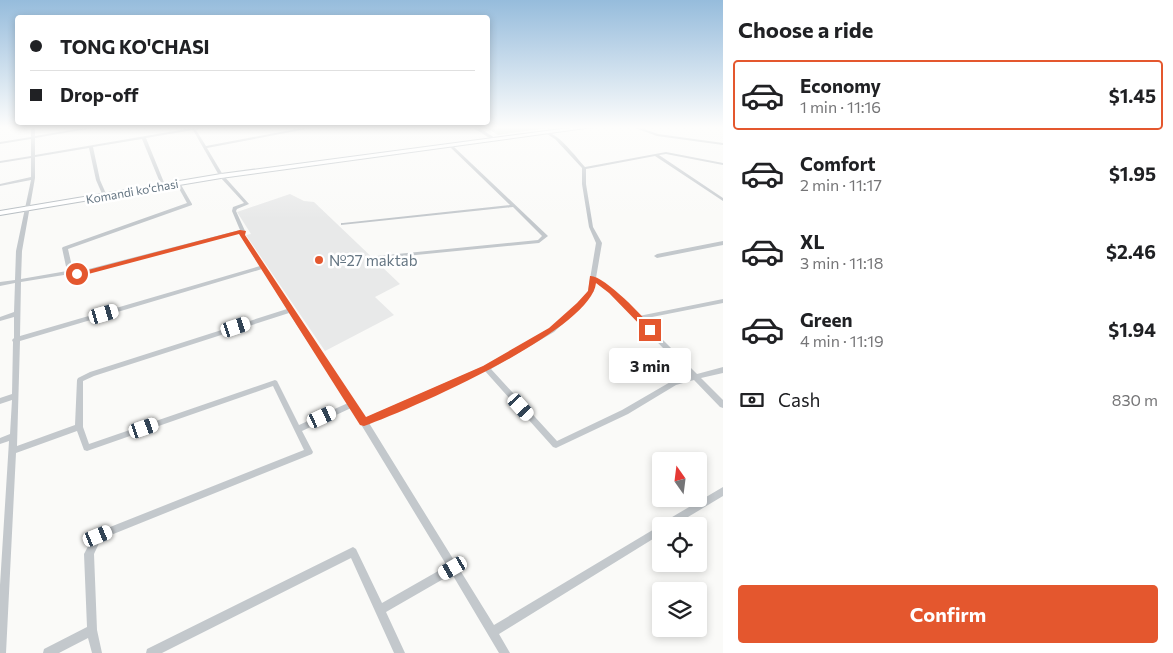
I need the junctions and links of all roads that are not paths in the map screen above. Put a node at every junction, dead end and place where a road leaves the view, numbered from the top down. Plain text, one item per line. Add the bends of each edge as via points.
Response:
1 (30, 157) edge
2 (33, 157) edge
3 (93, 157) edge
4 (152, 157) edge
5 (210, 157) edge
6 (363, 157) edge
7 (463, 157) edge
8 (574, 157) edge
9 (642, 157) edge
10 (660, 157) edge
11 (689, 157) edge
12 (0, 162) edge
13 (723, 164) edge
14 (584, 168) junction
15 (220, 176) junction
16 (33, 178) junction
17 (178, 182) junction
18 (0, 185) edge
19 (163, 185) junction
20 (105, 196) junction
21 (723, 200) edge
22 (513, 206) junction
23 (28, 208) junction
24 (0, 213) edge
25 (343, 224) dead end
26 (242, 231) junction
27 (723, 243) edge
28 (657, 256) dead end
29 (377, 258) dead end
30 (263, 267) junction
31 (70, 272) junction
32 (593, 278) junction
33 (18, 280) junction
34 (0, 284) edge
35 (723, 301) edge
36 (291, 310) junction
37 (16, 314) junction
38 (638, 318) junction
39 (0, 319) edge
40 (15, 340) junction
41 (486, 368) junction
42 (723, 370) edge
43 (695, 376) junction
44 (15, 396) junction
45 (0, 401) edge
46 (352, 404) junction
47 (723, 405) edge
48 (364, 422) junction
49 (79, 427) junction
50 (298, 429) junction
51 (13, 436) junction
52 (0, 441) edge
53 (12, 451) junction
54 (723, 491) edge
55 (680, 517) edge
56 (652, 534) edge
57 (453, 568) junction
58 (2, 599) edge
59 (380, 610) junction
60 (92, 630) junction
61 (492, 632) junction
62 (1, 652) edge
63 (48, 653) edge
64 (97, 653) edge
65 (152, 653) edge
66 (400, 653) edge
67 (506, 653) edge

1 - 12 street
2 - 16 street
3 - 20 street
4 - 19 street
5 - 15 street
6 - 15 main road, Komandi ko‘chasi
7 - 22 street
8 - 14 street
9 - 14 street
10 - 21 street
11 - 13 street
14 - 32 street via 590,228 598,243
15 - 17 main road, Komandi ko‘chasi
15 - 26 street via 247,204 234,211
16 - 18 street
16 - 23 street
17 - 19 main road, Komandi ko‘chasi
17 - 31 street via 190,204 66,248
19 - 20 main road, Komandi ko‘chasi
20 - 23 main road, Komandi ko‘chasi
22 - 25 street
22 - 29 street via 545,236 539,242
23 - 24 main road, Komandi ko‘chasi
23 - 33 street via 19,251
26 - 30 street
26 - 31 street via 77,274
27 - 28 street
30 - 36 street
30 - 40 street
31 - 33 street
32 - 38 street
32 - 41 street via 591,291 580,305 552,330
33 - 34 street
33 - 37 street
35 - 38 street
36 - 46 street
36 - 49 street via 80,380
37 - 39 street
37 - 40 street
38 - 43 street
40 - 44 street
41 - 43 street via 556,445 625,412 674,383
41 - 48 street
42 - 43 street
43 - 47 street
44 - 45 street
44 - 51 street
46 - 48 street
46 - 50 street
48 - 57 street
49 - 50 street via 87,448 275,383
49 - 53 street
50 - 60 street via 308,452 98,536 89,554
51 - 52 street
51 - 53 street
53 - 58 street
54 - 55 street
56 - 61 street
57 - 59 street
57 - 61 street
58 - 62 street
59 - 65 street via 353,552
59 - 66 street
60 - 63 street
60 - 64 street
61 - 67 street

